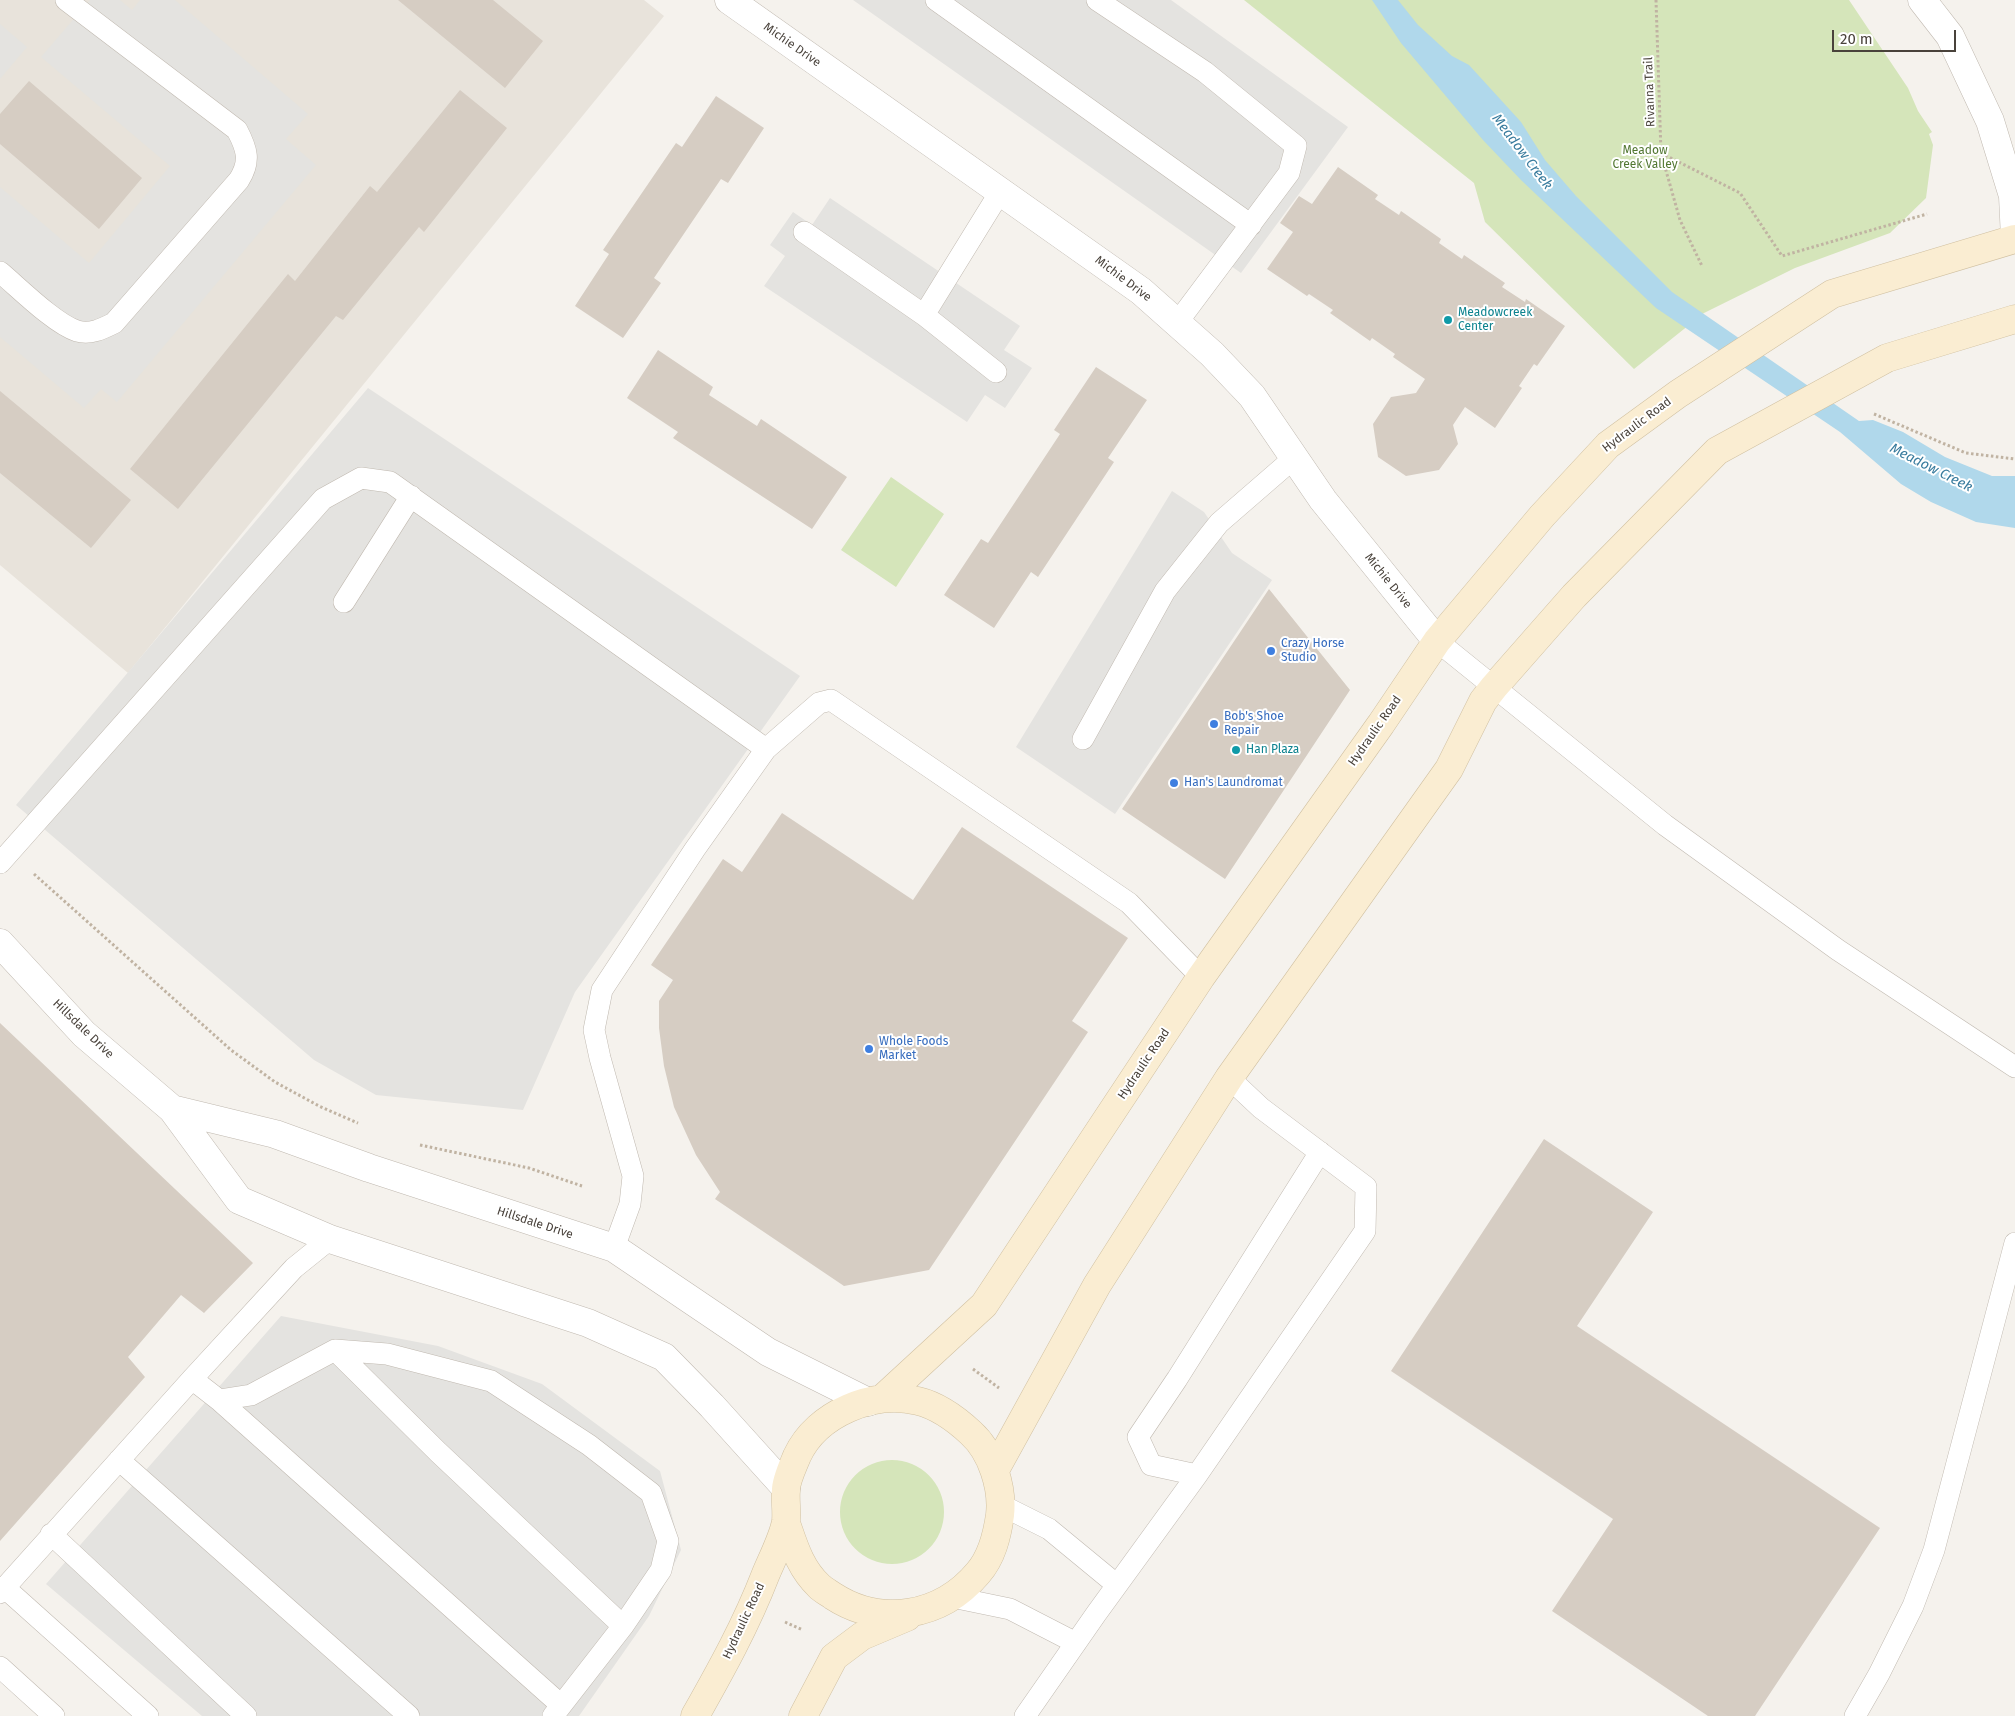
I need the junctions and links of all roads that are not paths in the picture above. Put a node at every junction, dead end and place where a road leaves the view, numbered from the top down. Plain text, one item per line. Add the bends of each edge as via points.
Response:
1 (66, 0) edge
2 (729, 0) edge
3 (936, 0) edge
4 (1097, 0) edge
5 (1922, 0) edge
6 (1000, 192) junction
7 (1251, 225) junction
8 (804, 232) dead end
9 (2015, 238) edge
10 (0, 272) edge
11 (924, 314) junction
12 (2015, 319) edge
13 (1177, 323) junction
14 (996, 372) dead end
15 (1294, 458) junction
16 (411, 496) junction
17 (344, 602) dead end
18 (1437, 641) junction
19 (1494, 687) junction
20 (1083, 739) dead end
21 (766, 749) junction
22 (0, 863) edge
23 (0, 943) edge
24 (1201, 977) junction
25 (2015, 1067) edge
26 (1229, 1078) junction
27 (172, 1109) junction
28 (1320, 1152) junction
29 (330, 1239) junction
30 (2015, 1243) edge
31 (614, 1248) junction
32 (335, 1350) junction
33 (192, 1379) junction
34 (218, 1400) junction
35 (876, 1400) junction
36 (119, 1460) junction
37 (995, 1470) junction
38 (1198, 1475) junction
39 (786, 1488) junction
40 (1001, 1505) junction
41 (786, 1523) junction
42 (51, 1534) junction
43 (1117, 1585) junction
44 (2, 1590) edge
45 (952, 1597) junction
46 (919, 1612) junction
47 (623, 1626) junction
48 (1076, 1642) junction
49 (0, 1667) edge
50 (557, 1710) edge
51 (54, 1716) edge
52 (148, 1716) edge
53 (246, 1716) edge
54 (410, 1716) edge
55 (695, 1716) edge
56 (803, 1716) edge
57 (1025, 1716) edge
58 (1855, 1716) edge

1 - 10 lane via 237,130 246,149 246,170 114,323 95,332 78,331 60,322
2 - 6 street, Michie Drive
3 - 7 lane
4 - 7 lane via 1205,72 1296,146 1289,173
5 - 9 street via 1950,36 1990,121 2013,196
6 - 11 lane
6 - 13 street, Michie Drive via 1142,291
7 - 13 lane
8 - 11 lane
9 - 18 main road, Hydraulic Road via 1832,294 1678,394 1608,445 1542,516
11 - 14 lane
12 - 19 main road via 1887,358 1717,451 1574,596
13 - 15 street, Michie Drive via 1252,396
15 - 18 street, Michie Drive via 1323,500
15 - 20 lane via 1219,522 1165,591
16 - 17 lane
16 - 21 lane
16 - 22 lane via 390,482 361,478 323,498
18 - 19 lane
18 - 24 main road, Hydraulic Road
19 - 25 lane via 1681,836 1838,950
19 - 26 main road via 1449,769
21 - 24 lane via 819,703 831,700 1129,903
21 - 31 lane via 694,850 602,990 594,1030 633,1176 630,1204
23 - 27 street, Hillsdale Drive via 84,1034
24 - 35 main road, Hydraulic Road via 984,1305
26 - 28 lane via 1261,1108
26 - 37 main road via 1097,1285
27 - 29 street, Hillsdale Drive via 239,1200
27 - 31 street, Hillsdale Drive via 275,1134
28 - 38 lane via 1366,1187 1365,1231
28 - 38 lane via 1138,1437 1151,1465
29 - 33 lane via 294,1268
29 - 39 street, Hillsdale Drive via 588,1324 664,1357
30 - 58 lane via 1934,1550 1914,1606
31 - 35 street, Hillsdale Drive via 768,1352
32 - 34 lane via 251,1395
32 - 47 lane
32 - 47 lane via 387,1354 491,1381 589,1445 651,1493 668,1541 661,1570
33 - 34 lane
33 - 36 lane
34 - 50 lane
35 - 37 main road, Hydraulic Road via 919,1401 952,1415 978,1439
35 - 39 main road, Hydraulic Road via 849,1407 819,1426 798,1454
36 - 42 lane
36 - 54 lane
37 - 40 main road, Hydraulic Road
38 - 43 lane
39 - 41 main road, Hydraulic Road
40 - 43 lane via 1049,1529
40 - 45 main road, Hydraulic Road via 996,1541 979,1572
41 - 46 main road, Hydraulic Road via 797,1557 819,1586 849,1606 884,1615
41 - 55 main road, Hydraulic Road via 732,1651
42 - 44 lane
42 - 53 lane
43 - 48 lane
44 - 52 lane
45 - 46 main road, Hydraulic Road
45 - 48 lane via 1010,1609
46 - 56 main road, Hydraulic Road via 862,1636 834,1657
47 - 50 lane
48 - 57 lane
49 - 51 lane

